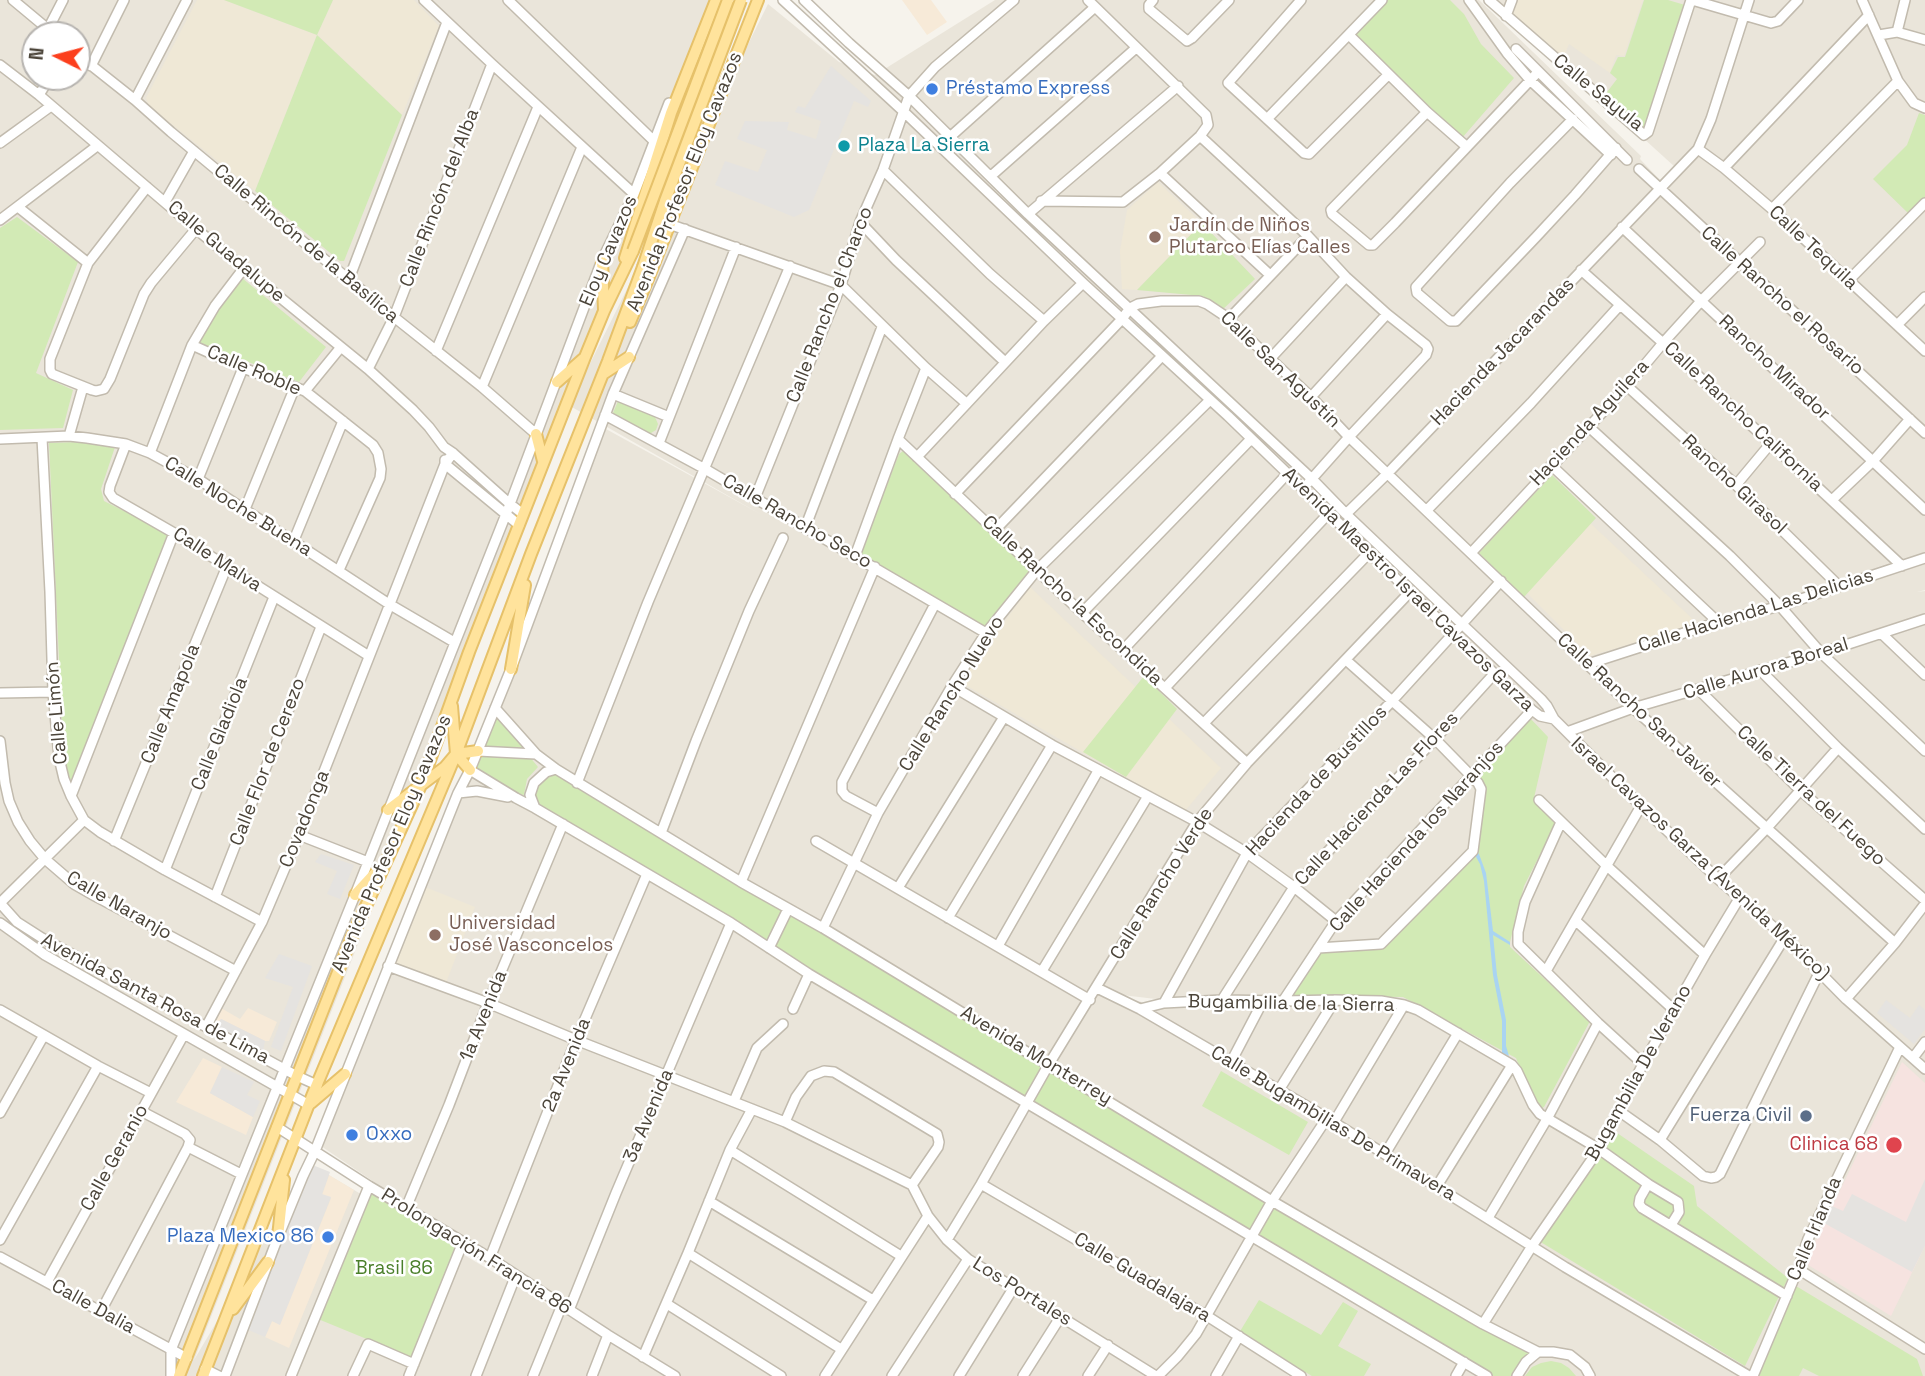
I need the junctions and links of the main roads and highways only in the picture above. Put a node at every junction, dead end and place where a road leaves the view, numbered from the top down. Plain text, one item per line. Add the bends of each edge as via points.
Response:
1 (716, 0) edge
2 (728, 0) edge
3 (741, 0) edge
4 (758, 0) edge
5 (703, 32) junction
6 (737, 51) junction
7 (689, 68) junction
8 (725, 82) junction
9 (603, 260) road end
10 (622, 274) junction
11 (604, 311) junction
12 (585, 357) junction
13 (629, 357) road end
14 (608, 361) junction
15 (603, 374) junction
16 (557, 382) road end
17 (536, 434) road end
18 (543, 461) junction
19 (531, 554) junction
20 (511, 669) road end
21 (453, 696) junction
22 (478, 751) road end
23 (456, 754) junction
24 (470, 770) road end
25 (421, 785) junction
26 (388, 810) road end
27 (386, 862) junction
28 (355, 895) road end
29 (345, 1074) road end
30 (309, 1105) junction
31 (285, 1167) junction
32 (278, 1237) road end
33 (268, 1262) road end
34 (227, 1317) junction
35 (204, 1372) edge
36 (179, 1376) edge

1 - 5 main road, Avenida Profesor Eloy Cavazos
2 - 10 main road, Avenida Profesor Eloy Cavazos, bridge
3 - 14 main road, Avenida Profesor Eloy Cavazos, bridge
4 - 6 main road, Avenida Profesor Eloy Cavazos
5 - 6 main road via 712,50
5 - 7 main road, Avenida Profesor Eloy Cavazos
6 - 8 main road, Avenida Profesor Eloy Cavazos
7 - 8 main road via 702,56 713,57 723,65
7 - 10 main road, Avenida Profesor Eloy Cavazos
8 - 14 main road, Avenida Profesor Eloy Cavazos via 630,321
9 - 11 main road
10 - 11 main road, Avenida Profesor Eloy Cavazos
11 - 12 main road, Avenida Profesor Eloy Cavazos
12 - 16 main road
12 - 18 main road, Avenida Profesor Eloy Cavazos
13 - 15 main road
14 - 15 main road, Avenida Profesor Eloy Cavazos
15 - 19 main road, Avenida Profesor Eloy Cavazos
17 - 18 main road
18 - 21 main road, Avenida Profesor Eloy Cavazos
19 - 20 main road
19 - 23 main road, Avenida Profesor Eloy Cavazos
21 - 23 main road
21 - 25 main road, Avenida Profesor Eloy Cavazos
22 - 23 main road
23 - 24 main road
23 - 25 main road
23 - 30 main road, Avenida Profesor Eloy Cavazos
25 - 26 main road
25 - 27 main road, Avenida Profesor Eloy Cavazos
27 - 28 main road
27 - 36 main road, Avenida Profesor Eloy Cavazos via 351,939
29 - 30 main road
30 - 31 main road, Avenida Profesor Eloy Cavazos
31 - 32 main road
31 - 34 main road, Avenida Profesor Eloy Cavazos
33 - 34 main road
34 - 35 main road, Avenida Profesor Eloy Cavazos

